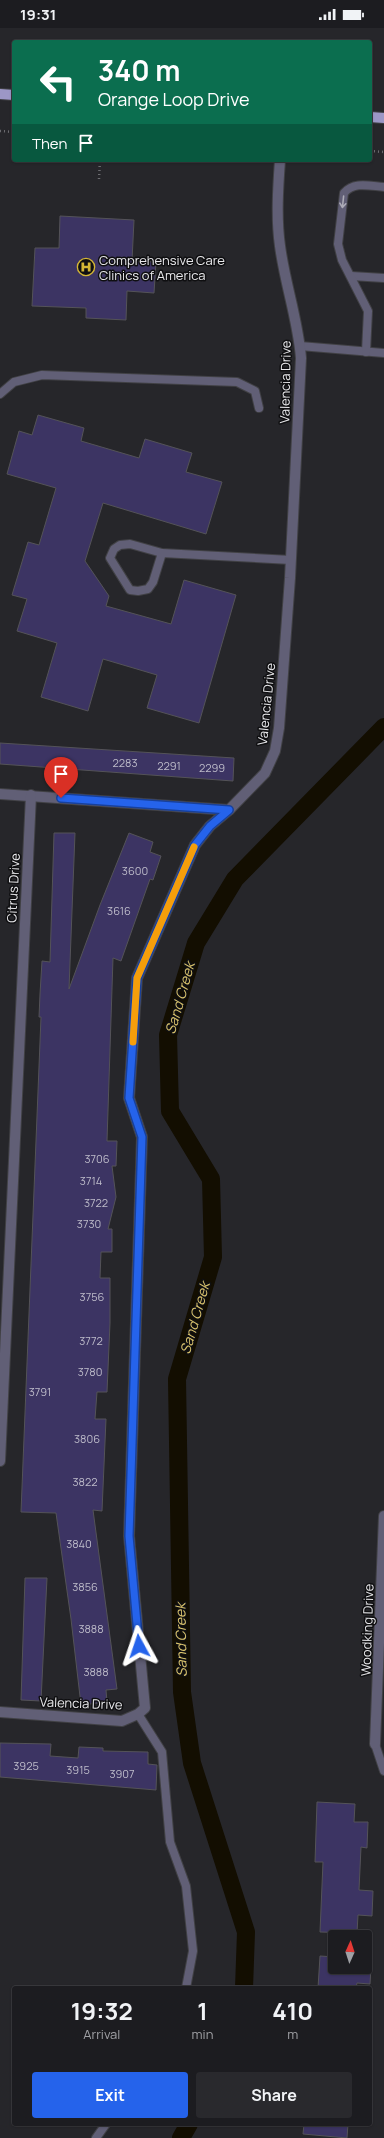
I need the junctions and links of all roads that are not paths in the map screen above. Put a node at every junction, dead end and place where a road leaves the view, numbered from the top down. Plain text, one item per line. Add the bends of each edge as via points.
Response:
1 (0, 94) edge
2 (12, 95) edge
3 (372, 117) edge
4 (384, 118) edge
5 (280, 162) edge
6 (384, 187) edge
7 (351, 276) junction
8 (384, 278) edge
9 (300, 346) junction
10 (366, 352) junction
11 (384, 353) edge
12 (0, 394) edge
13 (259, 408) dead end
14 (162, 553) junction
15 (291, 560) junction
16 (0, 794) edge
17 (31, 795) junction
18 (229, 810) junction
19 (0, 1461) edge
20 (384, 1516) edge
21 (383, 1588) edge
22 (0, 1712) edge
23 (138, 1714) junction
24 (375, 1744) joint
25 (384, 1771) edge
26 (186, 1986) edge
27 (105, 2126) edge
28 (96, 2138) edge

1 - 2 main road
3 - 4 main road
5 - 9 street, Valencia Drive via 280,246 299,330
6 -> 7 lane via 349,186 344,193 338,244 342,260
7 - 8 lane
7 - 10 lane via 368,311
9 - 10 lane
9 - 15 street, Valencia Drive
10 - 11 lane
12 - 13 lane via 14,382 42,375 237,382 254,391
14 - 14 lane via 130,544 120,545 114,549 110,558 130,590 138,592 148,589 153,582
14 - 15 lane
15 - 18 street, Valencia Drive via 279,728 275,750 265,773
16 - 17 street
17 - 18 street
17 - 19 street, Citrus Drive
18 - 23 street, Valencia Drive via 210,826 195,845 137,978 129,1098 142,1137 129,1536 145,1708
20 - 21 street, Woodking Drive
21 - 24 street, Woodking Drive
22 - 23 street, Valencia Drive via 122,1721
23 - 26 lane via 162,1752 170,1842 186,1886 193,1951
24 - 25 lane
27 - 28 lane

